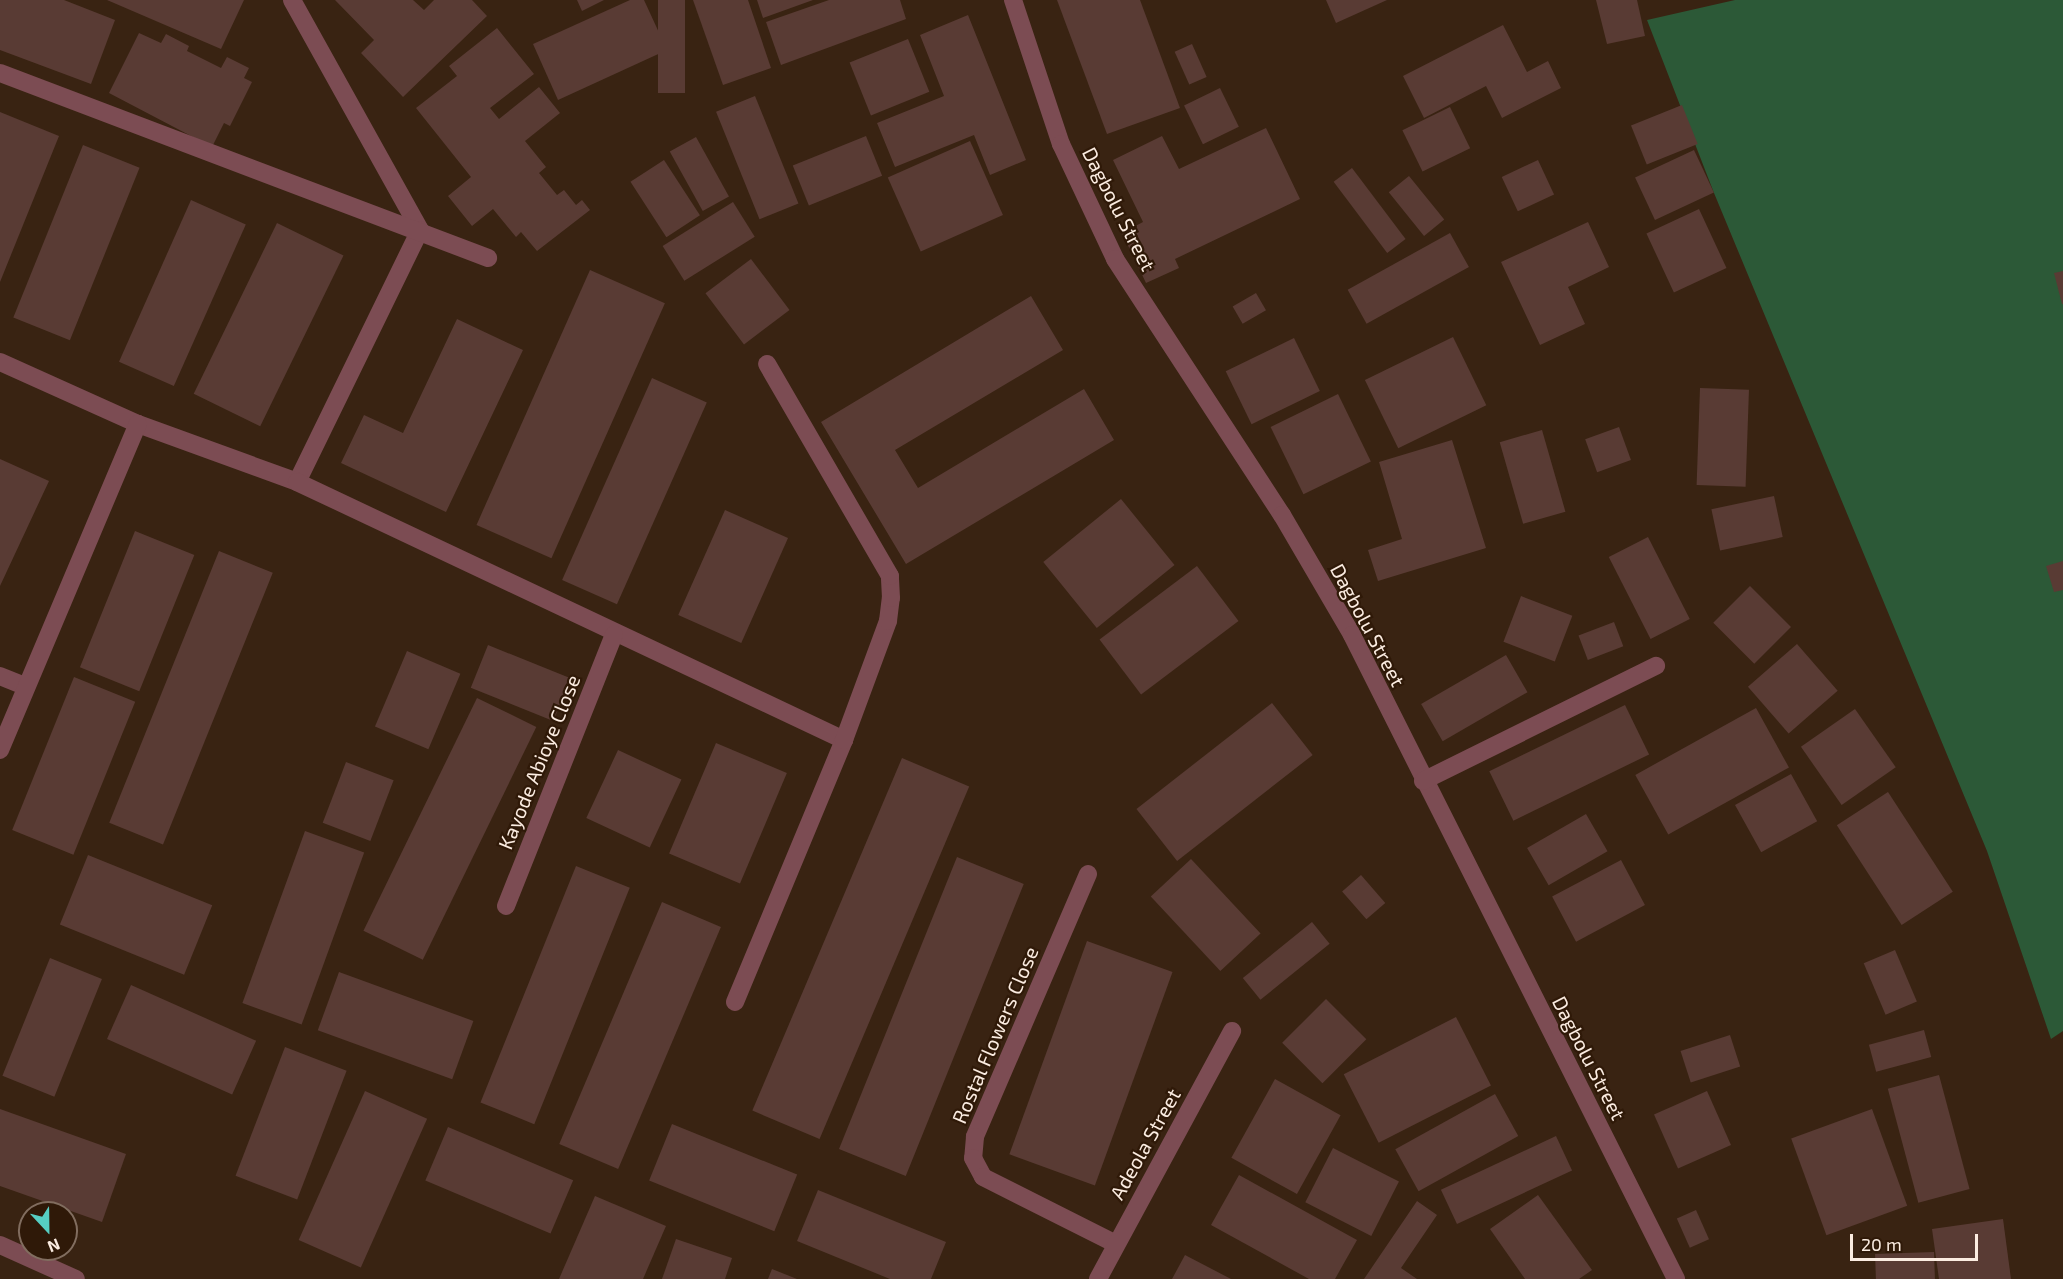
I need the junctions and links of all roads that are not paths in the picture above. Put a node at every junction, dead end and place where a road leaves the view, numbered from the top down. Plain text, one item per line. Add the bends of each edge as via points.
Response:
1 (292, 0) edge
2 (1013, 0) edge
3 (0, 73) edge
4 (420, 230) junction
5 (488, 258) dead end
6 (0, 362) edge
7 (767, 364) dead end
8 (138, 424) junction
9 (297, 482) junction
10 (614, 634) junction
11 (1656, 666) dead end
12 (0, 676) edge
13 (25, 686) junction
14 (844, 740) junction
15 (0, 750) edge
16 (1423, 781) junction
17 (1088, 874) dead end
18 (506, 906) dead end
19 (735, 1002) dead end
20 (1232, 1031) dead end
21 (1116, 1244) junction
22 (0, 1245) edge
23 (76, 1279) edge
24 (1098, 1279) edge
25 (1676, 1279) edge

1 - 4 street
2 - 16 street, Dagbolu Street via 1061,144 1115,259 1282,515 1352,635
3 - 4 street
4 - 5 street
4 - 9 street
6 - 8 street
7 - 14 street via 890,576 888,621
8 - 9 street
8 - 13 street
9 - 10 street
10 - 14 street
10 - 18 street, Kayode Abioye Close
11 - 16 street
12 - 13 street
13 - 15 street
14 - 19 street
16 - 25 street, Dagbolu Street
17 - 21 street, Rostal Flowers Close via 975,1137 974,1158 983,1177
20 - 21 street, Adeola Street
21 - 24 street, Adeola Street
22 - 23 street

